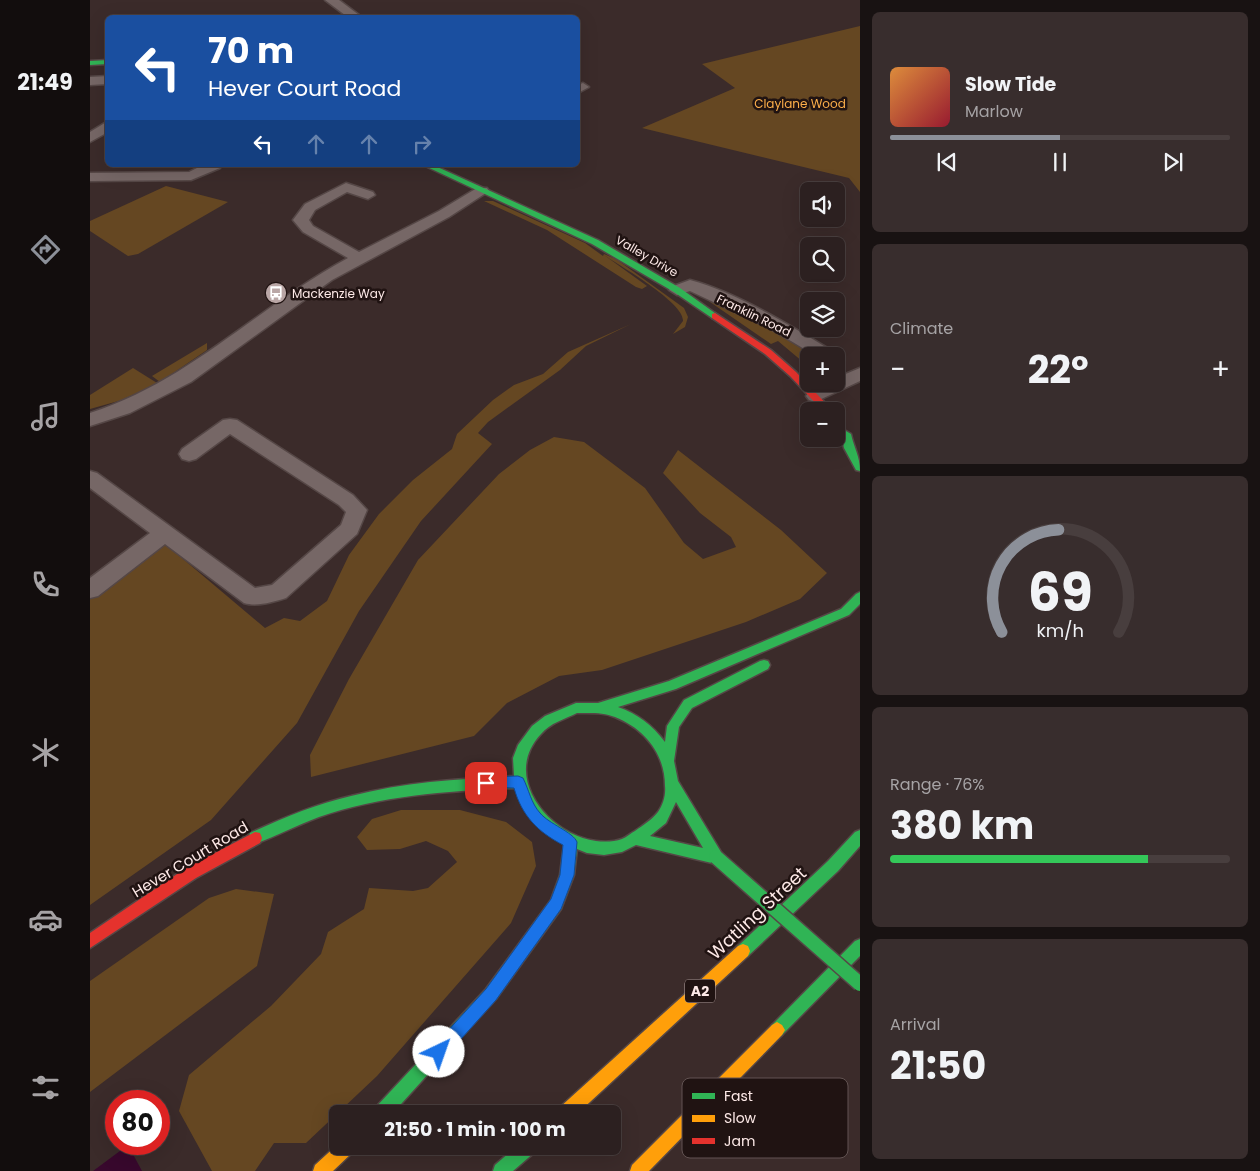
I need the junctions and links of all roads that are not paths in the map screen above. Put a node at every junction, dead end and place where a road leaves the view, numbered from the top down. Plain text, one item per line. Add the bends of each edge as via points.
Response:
1 (331, 0) edge
2 (353, 15) edge
3 (105, 62) edge
4 (90, 63) edge
5 (105, 80) edge
6 (90, 81) edge
7 (105, 127) edge
8 (90, 138) edge
9 (211, 167) edge
10 (431, 167) edge
11 (90, 177) edge
12 (482, 191) junction
13 (368, 196) dead end
14 (359, 258) junction
15 (677, 290) junction
16 (813, 347) edge
17 (845, 367) edge
18 (859, 376) edge
19 (815, 396) junction
20 (820, 402) edge
21 (90, 420) edge
22 (860, 447) edge
23 (189, 454) dead end
24 (860, 467) edge
25 (90, 478) edge
26 (164, 533) junction
27 (90, 590) edge
28 (860, 597) edge
29 (774, 660) dead end
30 (598, 708) junction
31 (669, 759) junction
32 (518, 782) junction
33 (673, 784) junction
34 (860, 836) edge
35 (636, 839) junction
36 (571, 842) junction
37 (716, 857) junction
38 (90, 942) edge
39 (860, 946) edge
40 (860, 984) edge
41 (730, 1078) edge
42 (389, 1105) edge
43 (576, 1105) edge
44 (682, 1126) edge
45 (338, 1155) edge
46 (519, 1155) edge
47 (321, 1171) edge
48 (502, 1171) edge
49 (638, 1171) edge

1 - 2 street
3 - 4 main road
5 - 6 street
7 - 8 street
9 - 11 street via 191,176
10 - 12 main road, Valley Drive
12 - 14 street
12 - 15 main road, Valley Drive via 594,242
13 - 14 street via 345,188 310,208 301,220 308,230
14 - 21 street via 292,300 168,390 126,409
15 - 16 street, Franklin Road via 690,285 715,295 777,325
15 - 19 main road, Valley Drive via 768,352
17 - 18 street
18 - 19 street
19 - 20 main road, Valley Drive
22 - 24 main road via 842,429
23 - 26 street via 230,425 357,510 350,529 278,592 252,597
25 - 26 street
26 - 27 street
28 - 30 main road via 845,612 681,682
29 - 31 main road via 688,704 673,726
30 - 31 main road via 621,713 641,724 658,740
30 - 32 main road via 576,708 555,714 538,726 526,742 519,761
31 - 33 main road
32 - 36 main road via 524,801 535,818 551,832
32 - 38 main road, Hever Court Road via 444,786 377,795 276,827 237,845 171,885
33 - 35 main road via 668,806 656,825
33 - 37 main road
34 - 43 main road, Watling Street / A2 via 833,866
35 - 36 main road via 616,846 593,847
35 - 37 main road
36 - 42 main road via 567,875 556,904 491,994
37 - 40 main road, bridge
39 - 41 main road
44 - 49 main road
45 - 47 main road
46 - 48 main road

